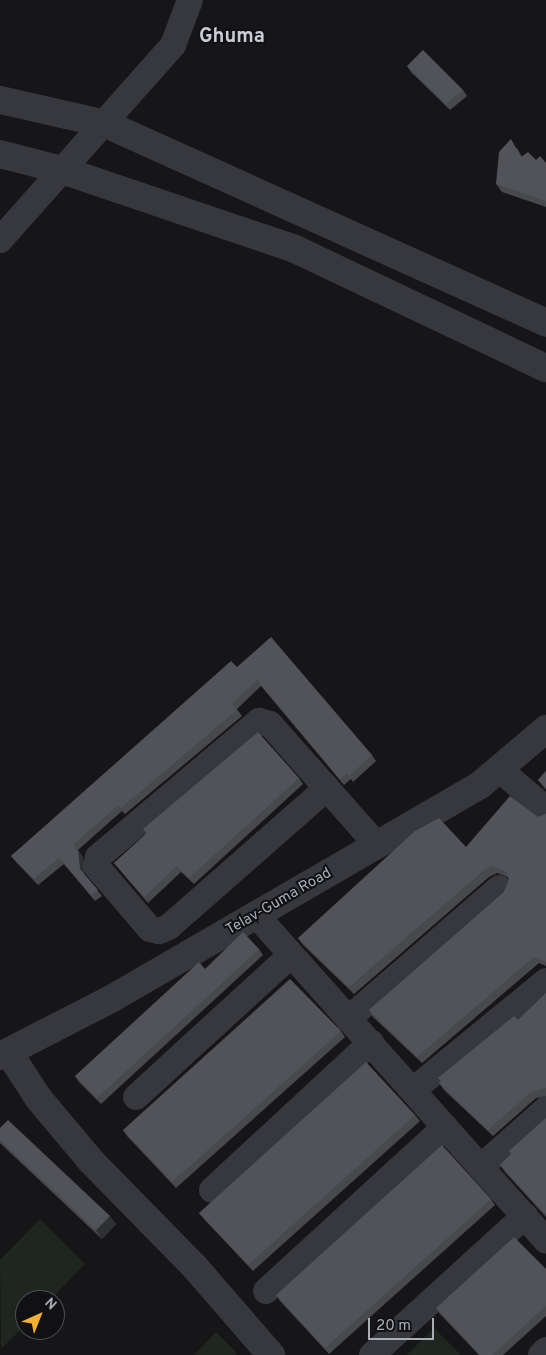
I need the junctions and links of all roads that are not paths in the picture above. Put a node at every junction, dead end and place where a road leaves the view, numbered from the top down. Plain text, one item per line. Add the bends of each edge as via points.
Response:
1 (190, 0) edge
2 (0, 100) edge
3 (106, 124) junction
4 (0, 154) edge
5 (62, 170) junction
6 (0, 240) edge
7 (546, 323) edge
8 (546, 368) edge
9 (546, 729) edge
10 (499, 769) junction
11 (327, 788) junction
12 (546, 809) edge
13 (377, 845) junction
14 (499, 888) dead end
15 (256, 915) junction
16 (291, 955) junction
17 (546, 981) edge
18 (348, 1019) junction
19 (371, 1043) junction
20 (3, 1060) edge
21 (413, 1090) junction
22 (136, 1096) dead end
23 (546, 1109) edge
24 (445, 1127) junction
25 (480, 1167) junction
26 (212, 1190) dead end
27 (538, 1227) edge
28 (266, 1291) dead end
29 (546, 1350) edge
30 (271, 1355) edge
31 (372, 1355) edge
32 (541, 1355) edge

1 - 3 street via 173,45
2 - 3 street
3 - 5 street
3 - 7 street
4 - 5 street
5 - 6 street
5 - 8 street via 295,249
9 - 10 street, Telav-Guma Road
10 - 12 street
10 - 13 street, Telav-Guma Road via 480,785
11 - 11 street via 270,724 259,721 98,857 96,866 150,929 159,931 169,927
11 - 13 street
13 - 15 street, Telav-Guma Road
14 - 18 street
15 - 16 street
15 - 20 street, Telav-Guma Road
16 - 18 street
16 - 22 street
17 - 21 street
18 - 19 street
19 - 21 street
19 - 26 street
20 - 30 street via 91,1162 194,1266
21 - 24 street
23 - 25 street
24 - 25 street
24 - 28 street
25 - 27 street
27 - 31 street
29 - 32 street

